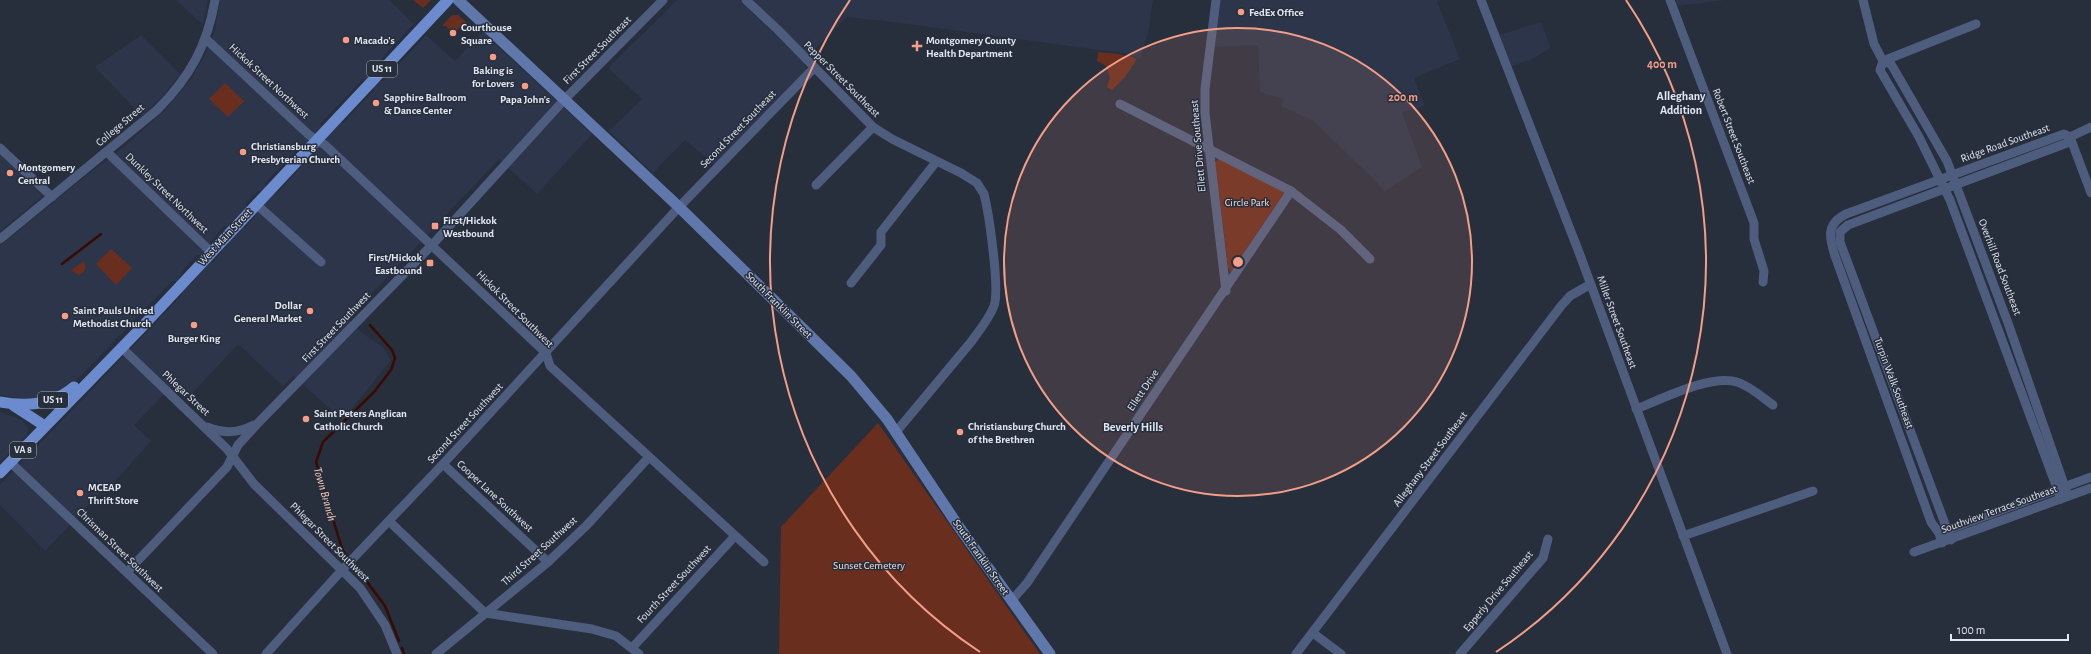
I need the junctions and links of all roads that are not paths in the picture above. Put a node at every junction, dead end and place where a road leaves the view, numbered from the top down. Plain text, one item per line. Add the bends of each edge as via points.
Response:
1 (215, 0) edge
2 (448, 0) edge
3 (458, 0) edge
4 (663, 0) edge
5 (746, 0) edge
6 (1216, 0) edge
7 (1481, 0) edge
8 (1670, 0) edge
9 (1863, 0) edge
10 (1976, 24) dead end
11 (206, 39) junction
12 (1883, 61) junction
13 (814, 68) junction
14 (564, 100) junction
15 (1120, 104) dead end
16 (873, 127) junction
17 (2091, 127) edge
18 (2070, 137) junction
19 (317, 139) junction
20 (0, 148) edge
21 (1210, 148) junction
22 (107, 152) junction
23 (936, 162) junction
24 (1951, 174) junction
25 (1940, 179) junction
26 (1956, 185) junction
27 (816, 186) dead end
28 (1945, 189) junction
29 (1292, 191) junction
30 (2091, 193) edge
31 (52, 197) junction
32 (256, 204) junction
33 (679, 207) junction
34 (1830, 230) joint
35 (1840, 232) joint
36 (0, 239) edge
37 (432, 244) junction
38 (211, 252) junction
39 (1370, 259) dead end
40 (321, 262) dead end
41 (1763, 282) dead end
42 (851, 283) dead end
43 (1589, 284) junction
44 (1226, 291) junction
45 (122, 348) junction
46 (546, 353) junction
47 (91, 378) junction
48 (5, 403) edge
49 (1773, 405) dead end
50 (1636, 409) junction
51 (259, 422) junction
52 (45, 426) junction
53 (204, 426) junction
54 (896, 432) junction
55 (233, 457) junction
56 (649, 457) junction
57 (10, 462) junction
58 (443, 464) junction
59 (0, 473) edge
60 (2091, 477) edge
61 (2061, 488) junction
62 (2091, 488) edge
63 (1813, 491) dead end
64 (2064, 498) junction
65 (390, 522) junction
66 (1943, 531) junction
67 (1683, 536) junction
68 (734, 537) junction
69 (1548, 539) dead end
70 (1946, 542) junction
71 (1914, 552) dead end
72 (548, 562) junction
73 (764, 562) dead end
74 (342, 570) junction
75 (127, 572) junction
76 (1012, 600) junction
77 (486, 613) junction
78 (1313, 632) junction
79 (635, 651) edge
80 (213, 654) edge
81 (266, 654) edge
82 (397, 654) edge
83 (436, 654) edge
84 (1050, 654) edge
85 (1296, 654) edge
86 (1341, 654) edge
87 (1460, 654) edge
88 (1727, 654) edge

1 - 11 street, College Street
2 - 19 main road, West Main Street / US 11
3 - 14 main road, South Franklin Street
4 - 14 street, First Street Southeast
5 - 13 street, Pepper Street Southeast
6 - 21 street, Ellett Drive Southeast via 1205,89 1205,113
7 - 43 street, Miller Street Southeast
8 - 41 street, Robert Street Southeast via 1754,223 1754,240 1764,271
9 - 12 street, Overhill Road Southeast via 1874,44
10 - 12 street
11 - 19 street, Hickok Street Northwest via 309,135
11 - 22 street, College Street via 190,71 179,86 157,110
12 - 24 street, Overhill Road Southeast via 1891,64 1947,161
12 - 25 street, Overhill Road Southeast via 1880,70 1920,137
13 - 16 street, Pepper Street Southeast
13 - 33 street, Second Street Southeast
14 - 33 main road, South Franklin Street
14 - 37 street, First Street Southwest
15 - 21 street
16 - 23 street, Pepper Street Southeast
16 - 27 street
17 - 18 street
18 - 24 street, Ridge Road Southeast via 2064,134
18 - 26 street, Ridge Road Southeast via 2067,143
18 - 30 street
19 - 32 main road, West Main Street / US 11
19 - 37 street, Hickok Street Southwest
20 - 31 street
21 - 29 street
21 - 44 street, Ellett Drive Southeast
22 - 31 street, College Street
22 - 38 street, Dunkley Street Northwest
23 - 42 street via 881,232 881,245
23 - 54 street, Pepper Street Southeast via 977,183 984,194 996,296 982,327
24 - 25 street, Ridge Road Southeast
24 - 26 street, Overhill Road Southeast
25 - 28 street, Overhill Road Southeast
25 - 34 street, Ridge Road Southeast via 1846,214 1836,219
26 - 28 street, Ridge Road Southeast
26 - 61 street, Overhill Road Southeast via 2050,439
28 - 35 street, Ridge Road Southeast via 1848,225
28 - 61 street, Overhill Road Southeast
29 - 39 street via 1341,230
29 - 44 street, Ellett Drive
31 - 36 street, College Street
32 - 38 main road, West Main Street / US 11
32 - 40 street
33 - 46 street, Second Street Southwest
33 - 54 main road, South Franklin Street via 851,376
34 - 66 street, Turpin Walk Southeast via 1835,256 1931,522
35 - 66 street, Turpin Walk Southeast via 1840,242
37 - 46 street, Hickok Street Southwest
37 - 51 street, First Street Southwest
38 - 45 main road, West Main Street / US 11
43 - 50 street, Miller Street Southeast
43 - 78 street, Alleghany Street Southeast via 1570,296 1561,306
44 - 76 street, Ellett Drive via 1027,583
45 - 47 main road, West Main Street / US 11
45 - 53 street, Phlegar Street
46 - 56 street, Hickok Street Southwest via 550,366
46 - 58 street, Second Street Southwest
47 - 48 main road, US 11 via 53,400 22,405
47 - 52 main road, West Main Street / US 11
48 - 52 main road, US 11
49 - 50 street via 1737,382 1723,380 1704,384
50 - 67 street, Miller Street Southeast
51 - 53 street via 245,429 226,433
51 - 55 street, First Street Southwest via 238,445
52 - 57 main road, West Main Street / VA 8
53 - 55 street, Phlegar Street
54 - 76 main road, South Franklin Street via 959,527
55 - 74 street, Phlegar Street Southwest via 254,484
55 - 75 street, First Street Southwest
56 - 68 street, Hickok Street Southwest
56 - 72 street, Third Street Southwest
57 - 59 main road, West Main Street / VA 8
57 - 75 street, Chrisman Street Southwest
58 - 65 street, Second Street Southwest
58 - 72 street, Cooper Lane Southwest
60 - 61 street, Southview Terrace Southeast
61 - 64 street, Overhill Road Southeast
61 - 66 street, Southview Terrace Southeast
62 - 64 street, Southview Terrace Southeast
63 - 67 street
64 - 70 street, Southview Terrace Southeast
65 - 74 street, Second Street Southwest
65 - 77 street
66 - 70 street, Turpin Walk Southeast
67 - 88 street, Miller Street Southeast
68 - 73 street, Hickok Street Southwest
68 - 79 street, Fourth Street Southwest
69 - 87 street, Epperly Drive Southeast via 1543,558
70 - 71 street, Southview Terrace Southeast
72 - 77 street, Third Street Southwest
74 - 81 street, Second Street Southwest
74 - 82 street, Phlegar Street Southwest via 374,606
75 - 80 street, Chrisman Street Southwest
76 - 84 main road, South Franklin Street
77 - 79 street via 592,628 616,636
77 - 83 street, Third Street Southwest
78 - 85 street, Alleghany Street Southeast
78 - 86 street

